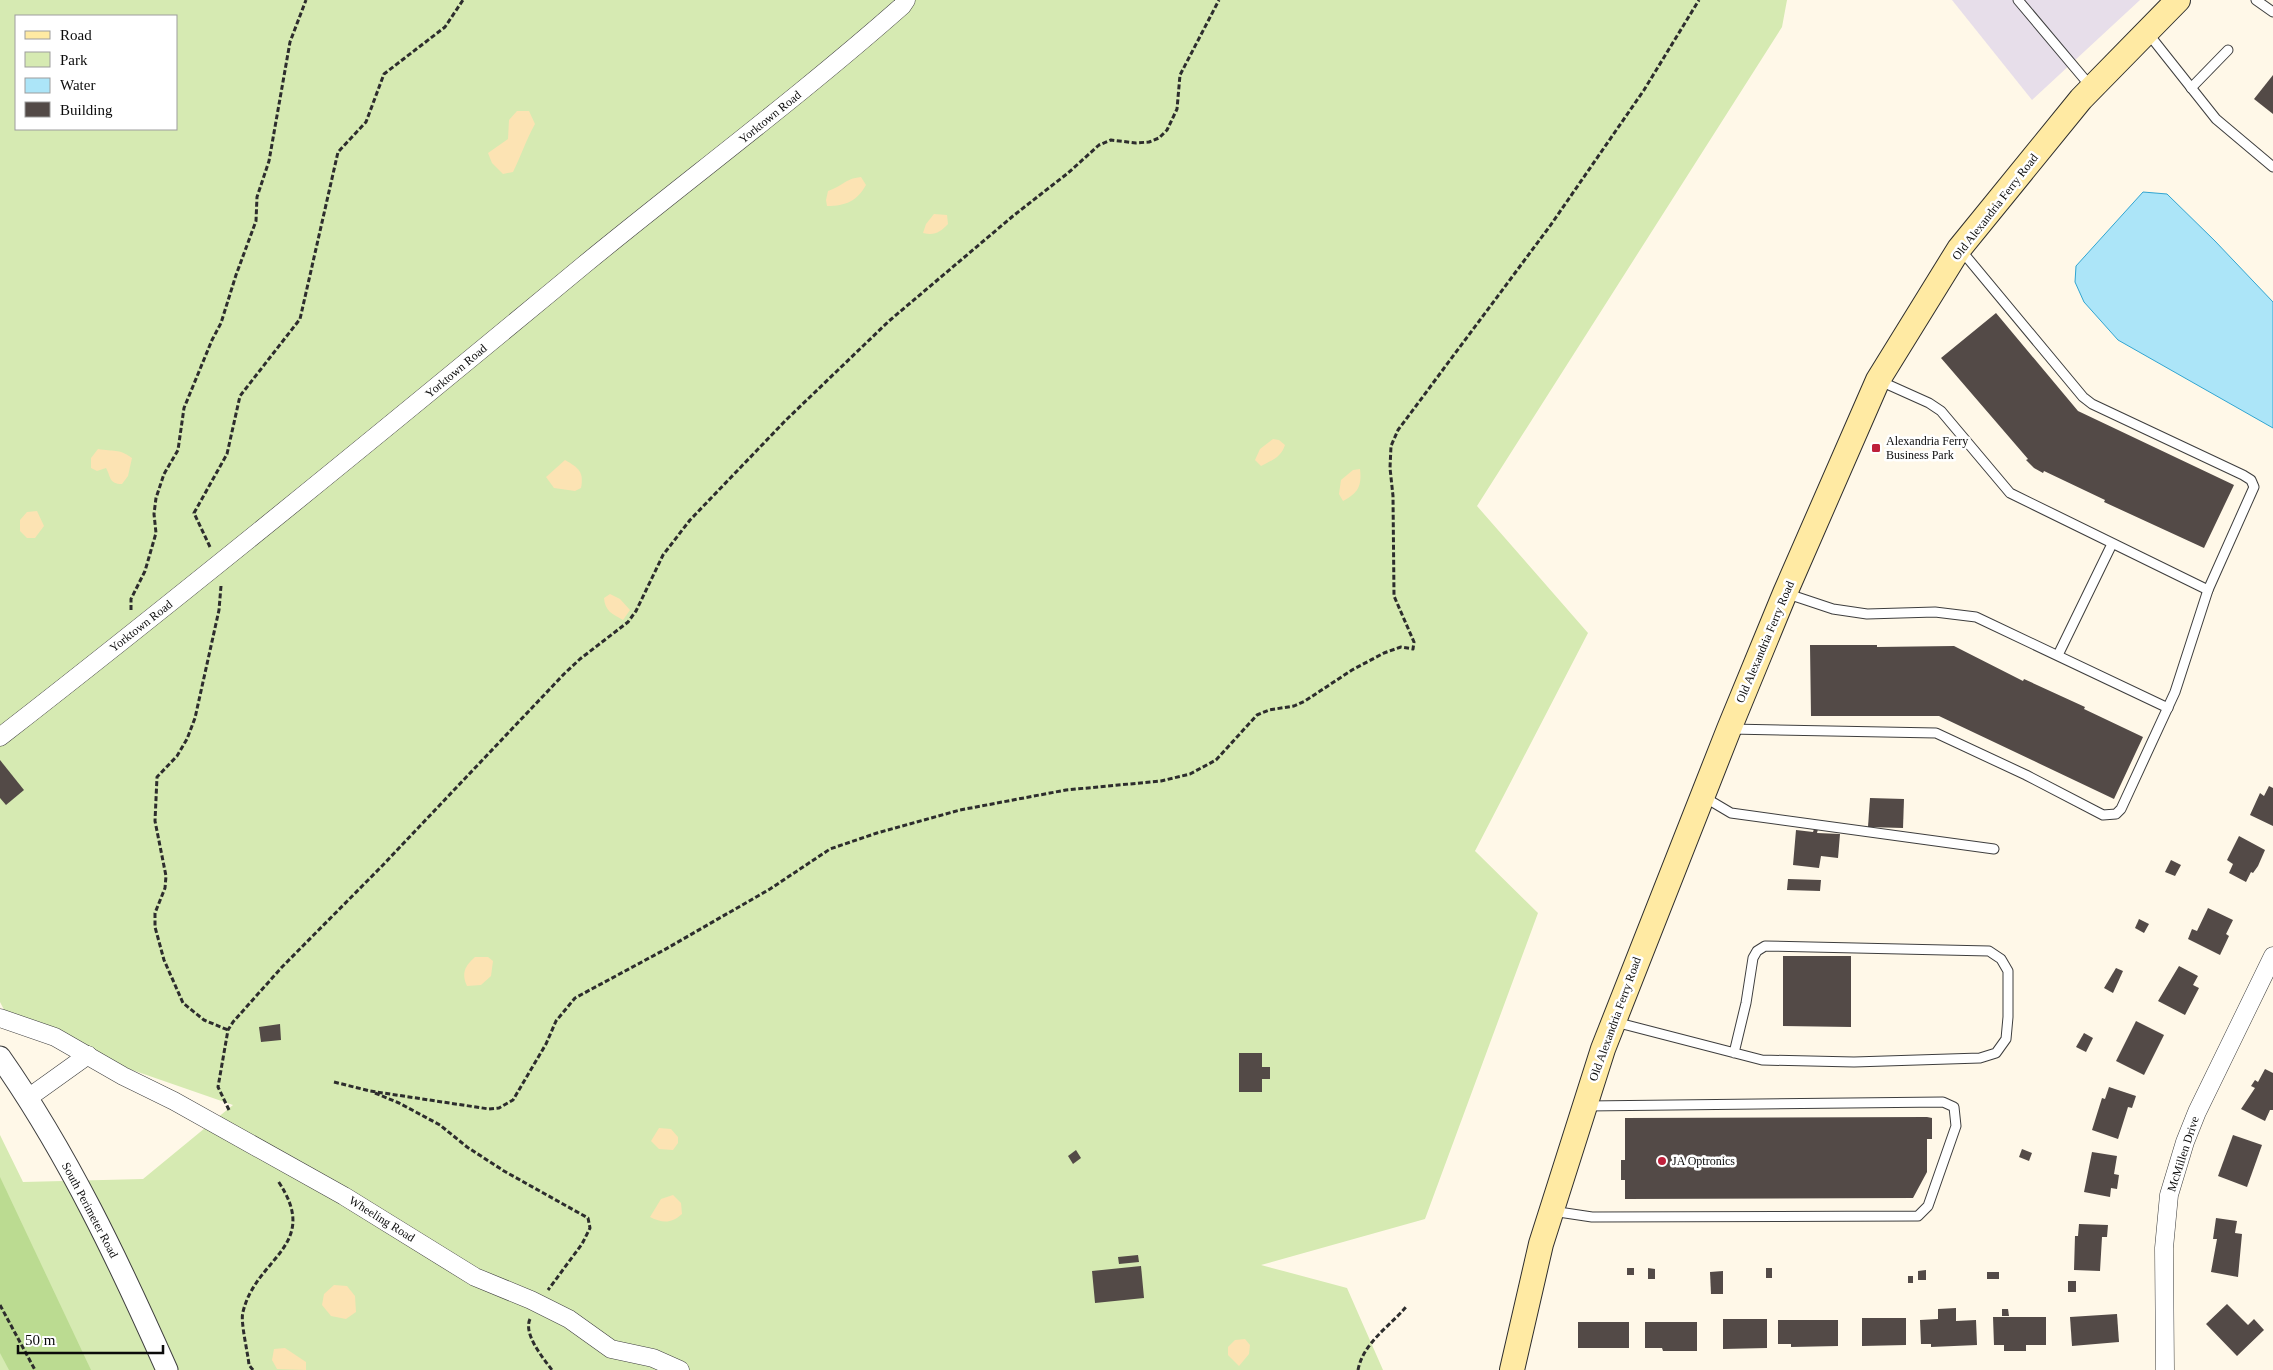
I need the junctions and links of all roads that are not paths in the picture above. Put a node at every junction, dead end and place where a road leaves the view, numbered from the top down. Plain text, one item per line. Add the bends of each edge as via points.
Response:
1 (906, 0) edge
2 (2018, 0) edge
3 (2178, 0) edge
4 (2256, 0) edge
5 (2273, 12) edge
6 (2146, 32) junction
7 (2228, 50) dead end
8 (2092, 88) junction
9 (2191, 88) junction
10 (2273, 167) edge
11 (1959, 249) junction
12 (1878, 380) junction
13 (2112, 544) junction
14 (2208, 590) junction
15 (1785, 593) junction
16 (2058, 655) junction
17 (2168, 708) junction
18 (1729, 729) junction
19 (0, 737) edge
20 (1704, 797) junction
21 (1994, 849) dead end
22 (2273, 956) edge
23 (0, 1018) edge
24 (1613, 1021) junction
25 (1734, 1053) junction
26 (88, 1055) junction
27 (0, 1057) edge
28 (28, 1098) junction
29 (1584, 1106) junction
30 (1551, 1211) junction
31 (167, 1370) edge
32 (680, 1370) edge
33 (1512, 1370) edge
34 (2164, 1370) edge

1 - 19 street, Yorktown Road via 838,63 588,261 219,565
2 - 8 lane
3 - 6 main road, Old Alexandria Ferry Road
4 - 5 lane
6 - 8 main road, Old Alexandria Ferry Road
6 - 9 lane
7 - 9 lane
8 - 11 main road, Old Alexandria Ferry Road
9 - 10 lane via 2216,119
11 - 12 main road, Old Alexandria Ferry Road
11 - 14 lane via 2083,397 2251,480 2253,493
12 - 13 lane via 1941,411 2010,493
12 - 15 main road, Old Alexandria Ferry Road
13 - 14 lane
13 - 16 lane
14 - 17 lane
15 - 16 lane via 1832,610 1867,614 1935,612 1976,617
15 - 18 main road, Old Alexandria Ferry Road
16 - 17 lane
17 - 18 lane via 2121,809 2110,815 2103,815 1936,733
18 - 20 main road, Old Alexandria Ferry Road
20 - 21 lane via 1731,813
20 - 24 main road, Old Alexandria Ferry Road
22 - 34 street, McMillen Drive via 2197,1112 2172,1187 2164,1248
23 - 26 street, Wheeling Road via 55,1036
24 - 25 lane
24 - 29 main road, Old Alexandria Ferry Road
25 - 25 lane via 1753,958 1765,946 1989,951 2001,959 2008,971 2006,1039 1996,1053 1980,1058 1771,1061
26 - 28 street
26 - 32 street, Wheeling Road via 344,1196 475,1277 569,1320 611,1349 653,1358
27 - 28 street, South Perimeter Road
28 - 31 street, South Perimeter Road via 91,1208
29 - 30 main road, Old Alexandria Ferry Road
29 - 30 lane via 1943,1102 1954,1107 1956,1126 1928,1206 1918,1216 1592,1216
30 - 33 main road, Old Alexandria Ferry Road

